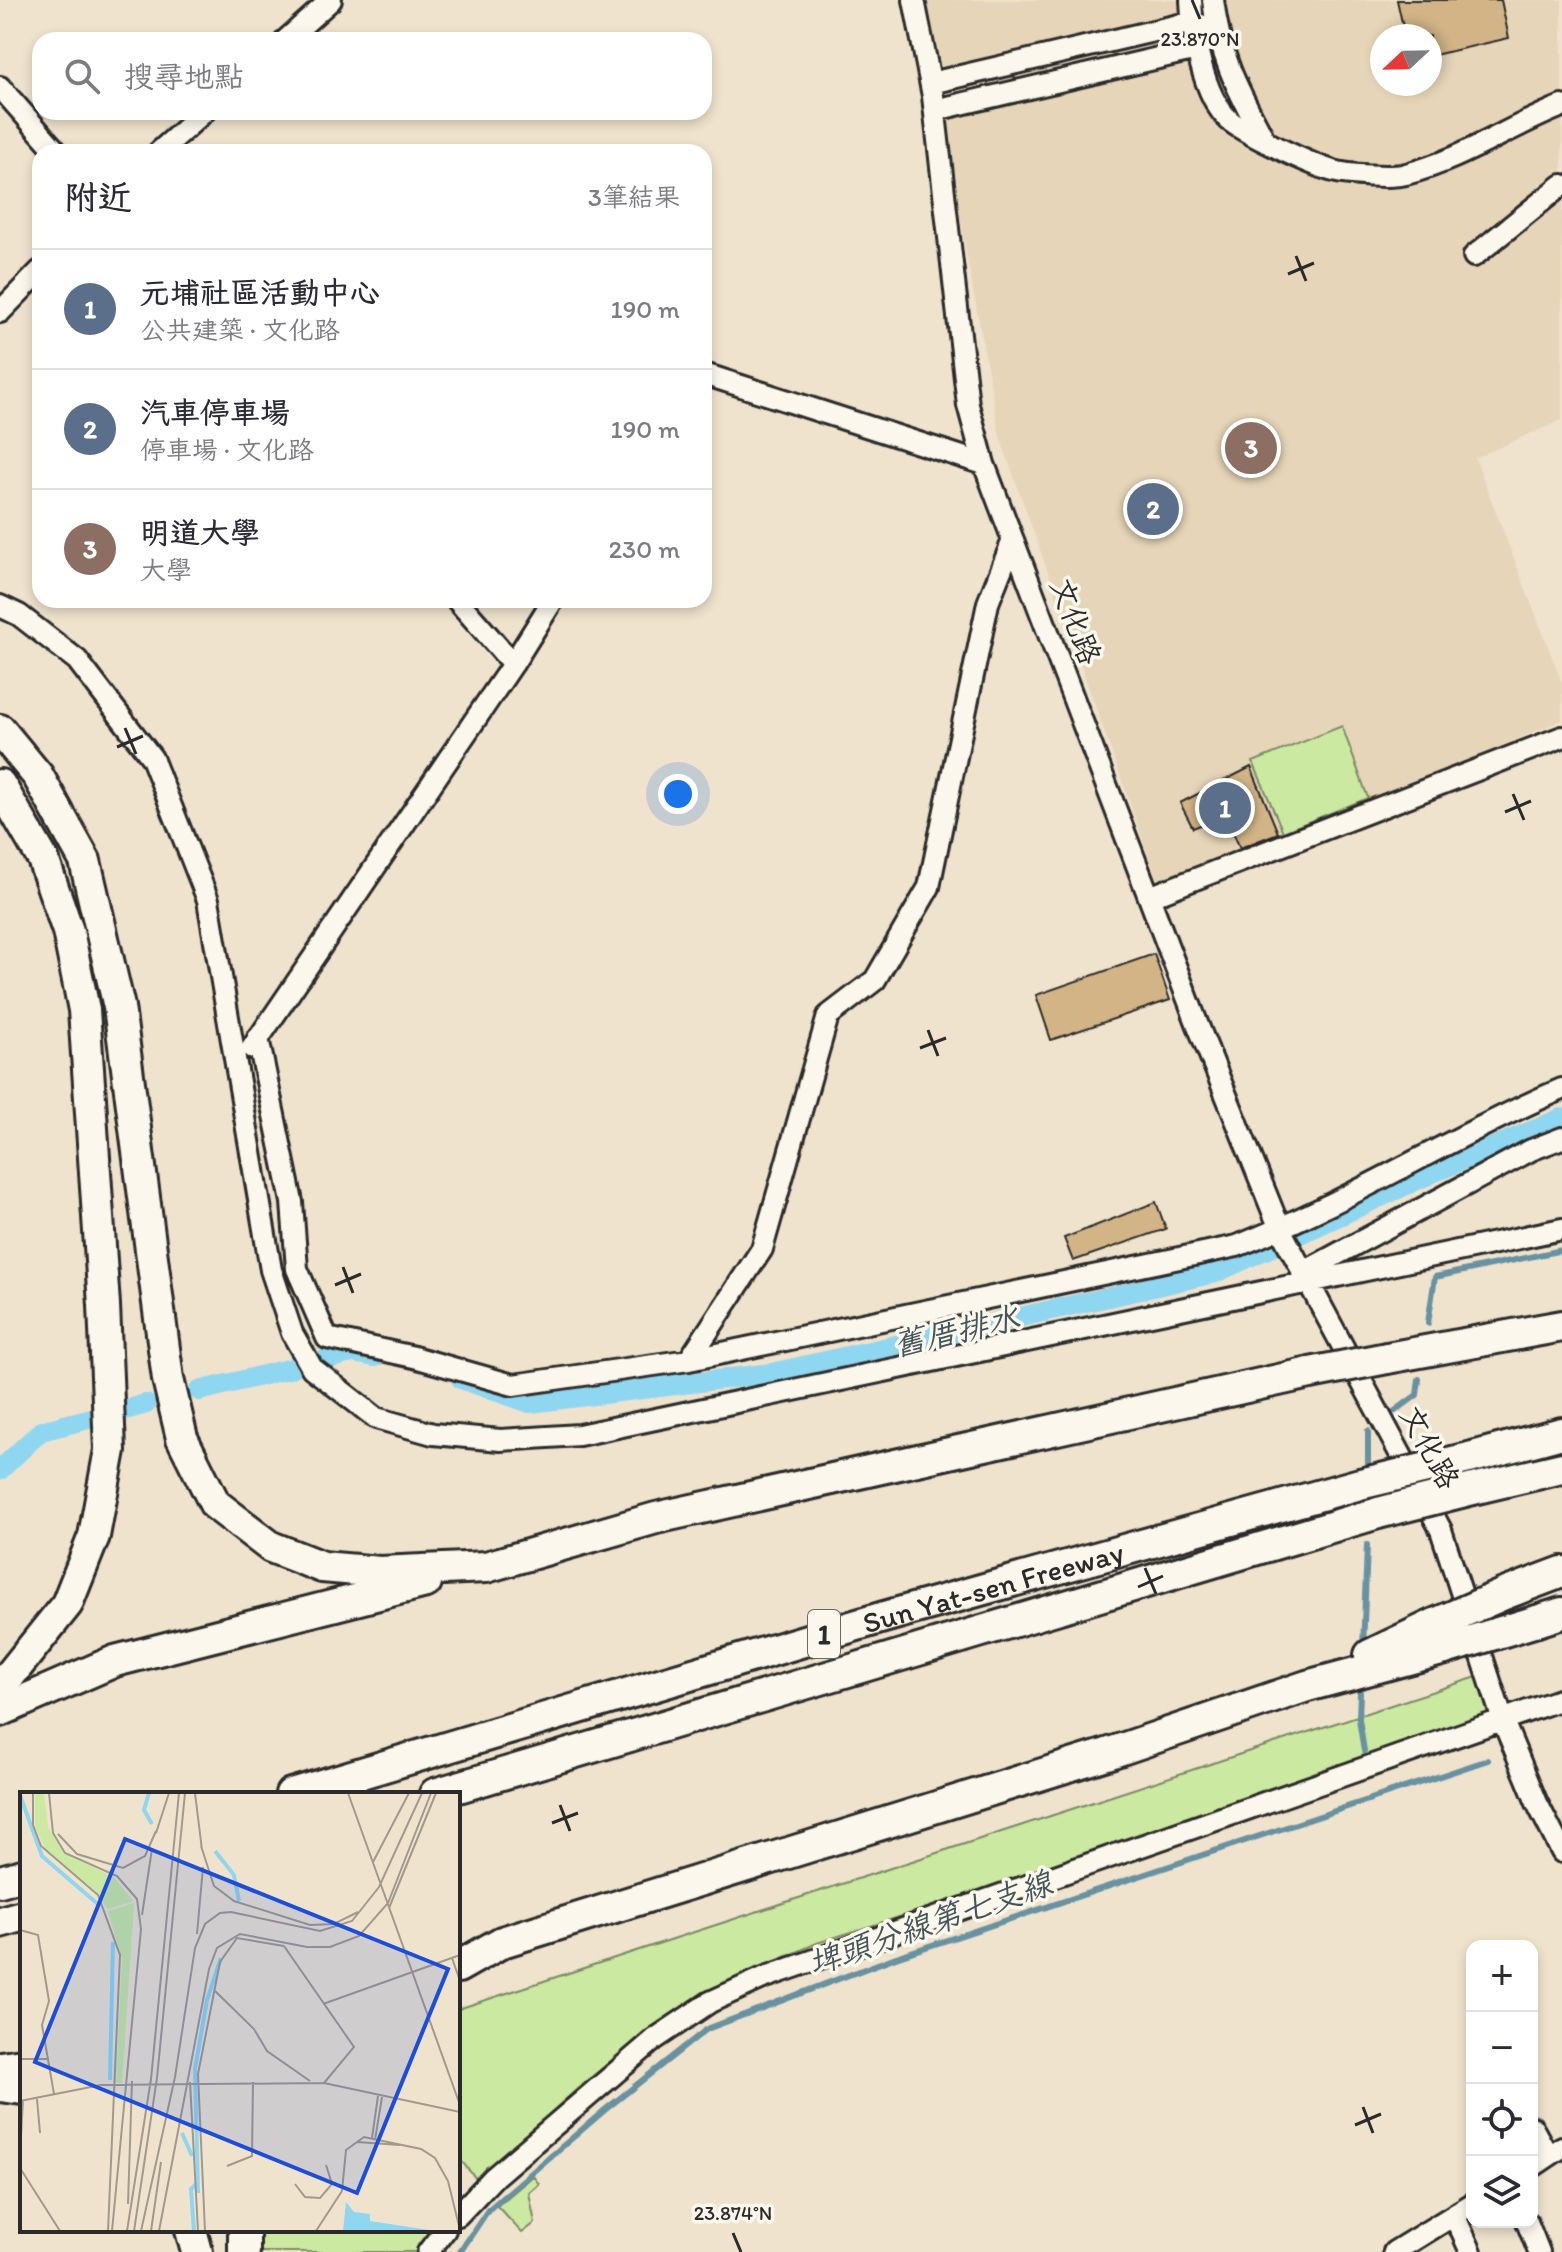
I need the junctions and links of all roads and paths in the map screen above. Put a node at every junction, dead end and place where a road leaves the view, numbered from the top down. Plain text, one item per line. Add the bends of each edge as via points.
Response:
1 (331, 0) edge
2 (914, 0) edge
3 (1191, 0) edge
4 (1213, 0) edge
5 (1192, 22) junction
6 (1217, 31) junction
7 (295, 32) edge
8 (1197, 49) junction
9 (931, 83) junction
10 (0, 87) edge
11 (1562, 106) edge
12 (935, 110) junction
13 (195, 120) edge
14 (1265, 141) junction
15 (50, 144) edge
16 (168, 144) edge
17 (1562, 185) edge
18 (1474, 256) dead end
19 (32, 279) edge
20 (0, 312) edge
21 (712, 377) edge
22 (984, 464) junction
23 (1013, 540) junction
24 (0, 606) edge
25 (464, 608) edge
26 (548, 608) edge
27 (513, 664) junction
28 (0, 730) edge
29 (1562, 737) edge
30 (0, 785) edge
31 (1149, 897) junction
32 (258, 1038) junction
33 (236, 1071) junction
34 (1562, 1089) edge
35 (1562, 1138) edge
36 (1562, 1229) edge
37 (1282, 1232) junction
38 (1302, 1274) junction
39 (1562, 1324) edge
40 (689, 1360) junction
41 (1562, 1433) edge
42 (1562, 1468) edge
43 (486, 1567) junction
44 (1562, 1572) edge
45 (1550, 1617) edge
46 (1440, 1637) junction
47 (0, 1682) edge
48 (1562, 1699) edge
49 (0, 1711) edge
50 (1503, 1721) junction
51 (298, 1792) edge
52 (442, 1792) edge
53 (1562, 1852) edge
54 (20, 1876) edge
55 (0, 1881) edge
56 (20, 1917) edge
57 (0, 1922) edge
58 (502, 1942) junction
59 (460, 1954) edge
60 (460, 1966) edge
61 (20, 2064) edge
62 (0, 2067) edge
63 (0, 2086) edge
64 (20, 2089) edge
65 (1538, 2139) edge
66 (1547, 2157) edge
67 (1463, 2210) edge
68 (460, 2213) edge
69 (1529, 2228) edge
70 (192, 2232) edge
71 (443, 2232) edge
72 (197, 2252) edge
73 (428, 2252) edge
74 (1394, 2252) edge
75 (1471, 2252) edge
76 (1539, 2252) edge

1 - 7 street
2 - 9 street, 文化路
3 - 5 street
4 - 6 street
5 - 6 street
5 - 8 street
5 - 9 street
6 - 8 street
6 - 14 street via 1229,74
8 - 12 street
8 - 14 street via 1213,97 1229,120
9 - 12 street, 文化路
10 - 15 street
11 - 14 street via 1469,151 1403,175 1334,171
12 - 22 street, 文化路 via 968,405
13 - 16 street
17 - 18 street
19 - 20 street
21 - 22 street
22 - 23 street, 文化路
23 - 31 street, 文化路
23 - 40 street via 988,603 929,887 875,980 828,1016 762,1249
24 - 33 street via 77,660 152,758 208,900
25 - 27 street
26 - 27 street
27 - 32 street
28 - 43 highway via 38,776 85,861 119,1007 168,1379 182,1438 215,1504 271,1547 322,1567 380,1572
29 - 31 street
30 - 47 highway via 43,859 68,931 84,1010 110,1450 94,1536 67,1604
31 - 37 street, 文化路
32 - 33 street
32 - 40 street via 292,1202 297,1269 327,1338 513,1385
33 - 38 street via 271,1270 292,1333 312,1368 376,1418 433,1434 501,1440 579,1435
34 - 37 street via 1496,1117
35 - 38 street
36 - 38 street
37 - 38 street, 文化路
37 - 40 street via 1237,1246
38 - 50 street, 文化路 via 1441,1530
39 - 43 highway, bridge via 1310,1373 656,1518
41 - 51 highway, Sun Yat-sen Freeway / 1, bridge via 869,1621
42 - 52 highway, Sun Yat-sen Freeway / 1, bridge via 1378,1513
43 - 49 highway via 115,1661
44 - 46 highway, bridge via 1504,1594
45 - 46 highway, bridge
46 - 58 highway via 1078,1763
48 - 50 street
50 - 53 street, 文化路
50 - 68 street via 763,1978 710,2002 655,2039 494,2177
54 - 55 highway
56 - 57 highway
58 - 59 highway
58 - 60 highway
61 - 62 highway
63 - 64 highway
65 - 66 street
67 - 74 street
67 - 75 street
69 - 76 street
70 - 72 highway
71 - 73 street

